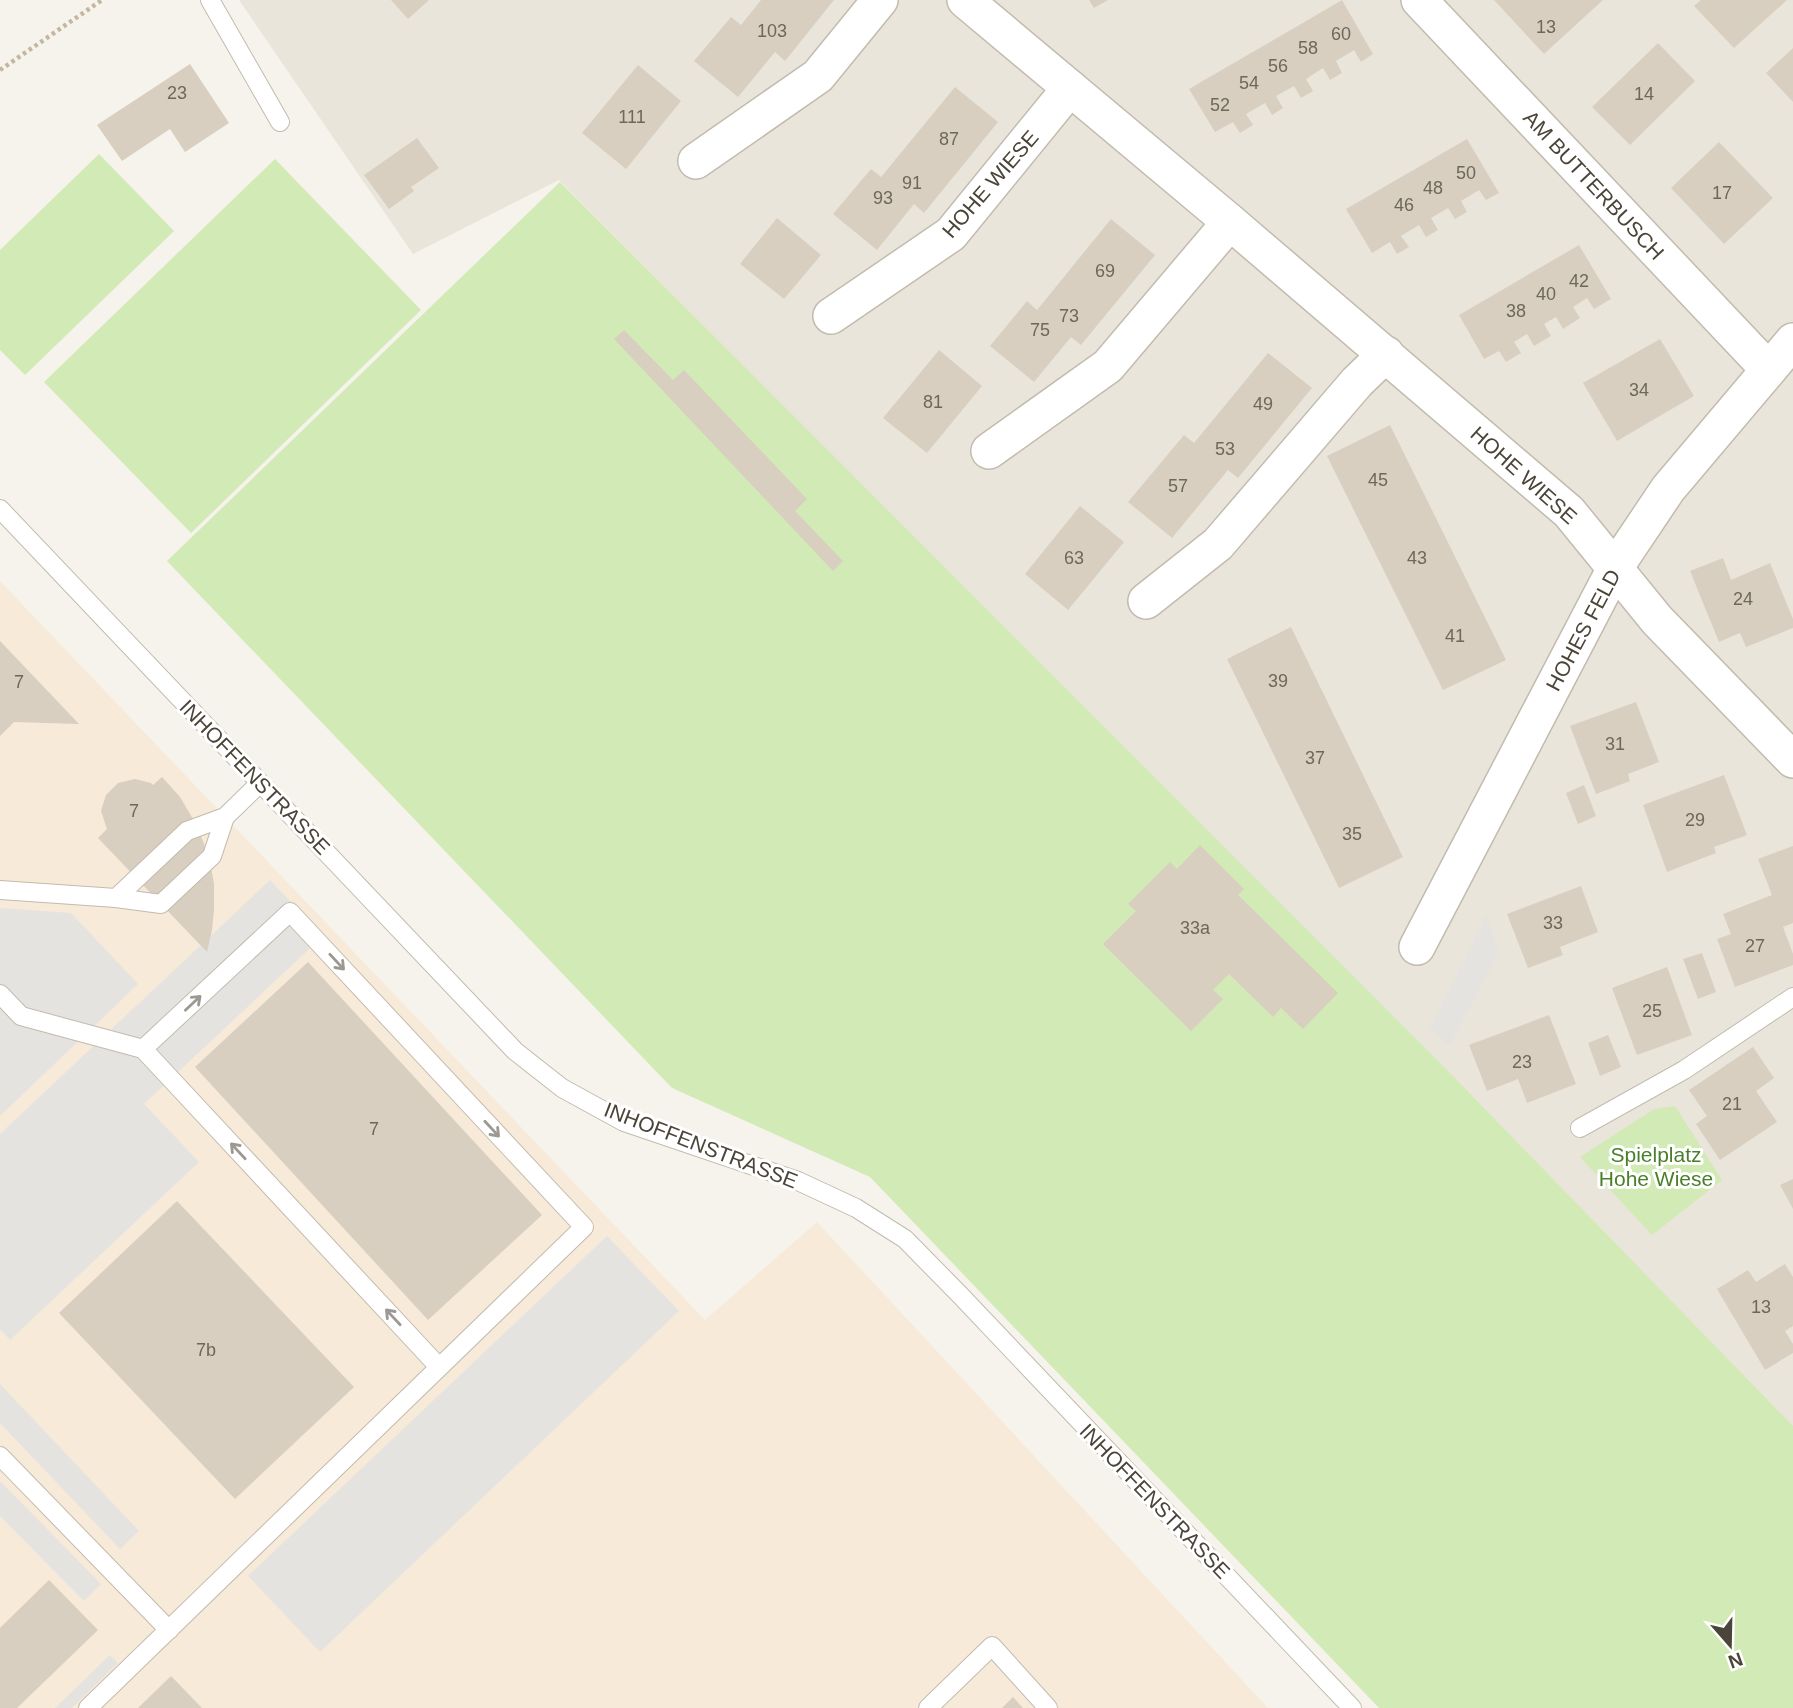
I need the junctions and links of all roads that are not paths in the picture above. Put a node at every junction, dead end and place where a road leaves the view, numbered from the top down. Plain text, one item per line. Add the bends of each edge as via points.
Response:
1 (210, 0) edge
2 (880, 0) edge
3 (965, 0) edge
4 (1419, 0) edge
5 (1070, 88) junction
6 (281, 122) dead end
7 (696, 161) dead end
8 (1230, 222) junction
9 (831, 316) dead end
10 (1793, 341) edge
11 (1386, 354) junction
12 (1768, 369) junction
13 (989, 452) dead end
14 (0, 509) edge
15 (1615, 568) junction
16 (1146, 601) dead end
17 (1793, 760) edge
18 (260, 783) junction
19 (225, 817) junction
20 (0, 890) edge
21 (116, 898) junction
22 (1417, 947) dead end
23 (0, 994) edge
24 (1793, 997) edge
25 (143, 1049) junction
26 (1580, 1128) dead end
27 (439, 1367) junction
28 (0, 1456) edge
29 (169, 1630) junction
30 (88, 1708) edge
31 (928, 1708) edge
32 (1048, 1708) edge
33 (1352, 1708) edge

1 - 6 lane
2 - 7 street via 818,76
3 - 5 street, HOHE WIESE
4 - 12 street, AM BUTTERBUSCH
5 - 8 street, HOHE WIESE
5 - 9 street, HOHE WIESE via 951,234
8 - 11 street, HOHE WIESE
8 - 13 street via 1108,366
10 - 12 street, HOHES FELD
11 - 15 street, HOHE WIESE via 1569,512
11 - 16 street via 1218,544
12 - 15 street, HOHES FELD via 1668,489
14 - 18 lane, INHOFFENSTRASSE
15 - 17 street, HOHE WIESE via 1657,620
15 - 22 street, HOHES FELD
18 - 19 lane
18 - 33 lane, INHOFFENSTRASSE via 515,1051 562,1088 624,1122 798,1181 856,1208 905,1239
19 - 21 lane via 187,831
19 - 21 lane via 212,856 162,904
20 - 21 lane
23 - 25 lane via 21,1016
24 - 26 lane via 1684,1070
27 -> 25 lane
25 -> 27 lane via 290,912 584,1227
27 - 29 lane
28 - 29 lane
29 - 30 lane
31 - 32 lane via 992,1646

